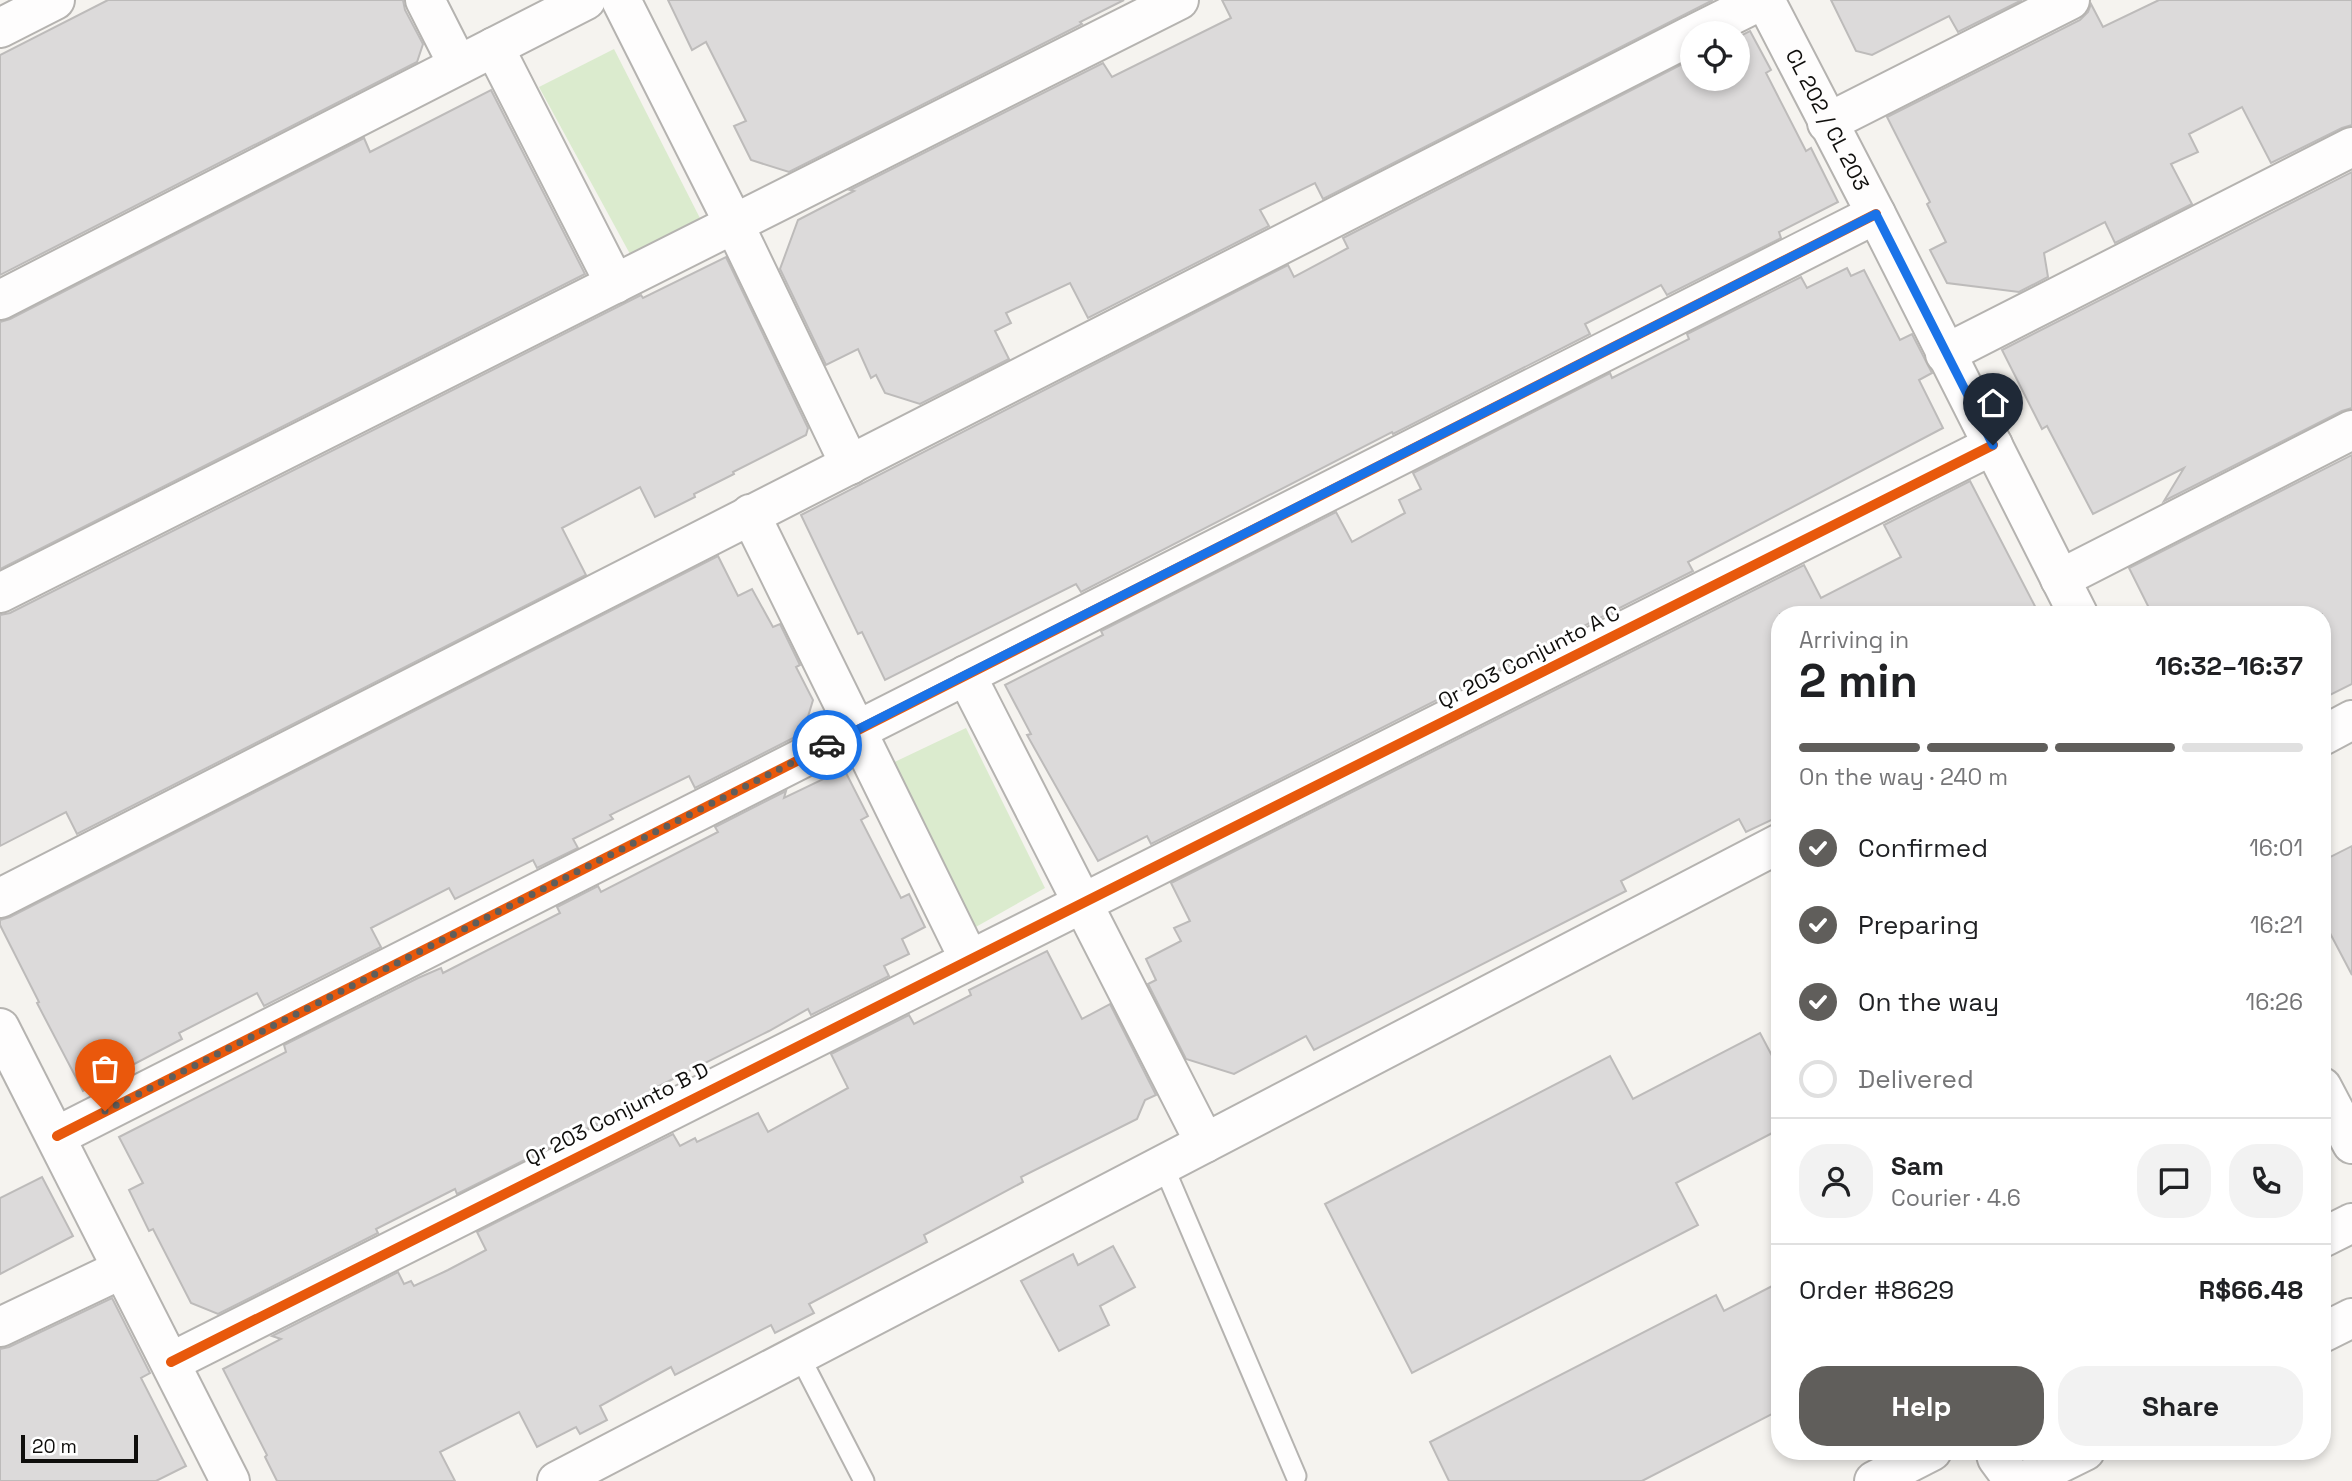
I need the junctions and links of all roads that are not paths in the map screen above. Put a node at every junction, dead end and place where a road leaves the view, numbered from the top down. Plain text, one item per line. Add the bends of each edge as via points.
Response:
1 (55, 0) edge
2 (425, 0) edge
3 (586, 0) edge
4 (621, 0) edge
5 (1179, 0) edge
6 (1763, 0) edge
7 (2070, 0) edge
8 (1720, 21) edge
9 (0, 28) edge
10 (1680, 41) edge
11 (494, 47) junction
12 (458, 65) junction
13 (1827, 123) junction
14 (2352, 147) edge
15 (1876, 214) junction
16 (734, 224) junction
17 (615, 284) junction
18 (0, 300) edge
19 (1945, 354) junction
20 (2352, 430) edge
21 (1993, 445) junction
22 (850, 465) junction
23 (750, 514) junction
24 (2060, 579) junction
25 (0, 593) edge
26 (2073, 606) edge
27 (966, 675) junction
28 (2352, 720) edge
29 (857, 729) junction
30 (2331, 731) edge
31 (1771, 849) edge
32 (0, 898) edge
33 (1082, 903) junction
34 (968, 959) junction
35 (4, 1044) edge
36 (2331, 1104) edge
37 (57, 1136) junction
38 (1205, 1143) junction
39 (2352, 1144) edge
40 (1163, 1165) junction
41 (2352, 1223) edge
42 (2331, 1234) edge
43 (122, 1269) junction
44 (2352, 1318) edge
45 (0, 1327) edge
46 (2331, 1328) edge
47 (799, 1355) junction
48 (171, 1362) junction
49 (1998, 1460) edge
50 (2067, 1460) edge
51 (1929, 1464) edge
52 (1296, 1476) dead end
53 (230, 1481) edge
54 (557, 1481) edge
55 (864, 1481) edge
56 (1874, 1481) edge
57 (2014, 1481) edge
58 (2024, 1481) edge

1 - 9 street
2 - 12 street
3 - 11 street
4 - 16 street
5 - 16 street
6 - 8 street
6 - 13 street, CL 202 / CL 203
7 - 13 street
10 - 22 street
11 - 12 street
11 - 17 street
12 - 18 street
13 - 15 street, CL 202 / CL 203
14 - 19 street
15 - 19 street, CL 202 / CL 203
15 - 27 street
16 - 17 street
16 - 22 street
17 - 25 street
19 - 21 street, CL 202 / CL 203
20 - 24 street
21 - 24 street, CL 202 / CL 203
21 - 33 street, Qr 203 Conjunto A C
22 - 23 street
23 - 29 street
23 - 32 street
24 - 26 street, CL 202 / CL 203
27 - 29 street
27 - 33 street
28 - 30 street
29 - 34 street
29 - 37 street
31 - 38 street
33 - 34 street, Qr 203 Conjunto B D
33 - 38 street
34 - 48 street, Qr 203 Conjunto B D
35 - 37 street
36 - 39 street
37 - 43 street
38 - 40 street
40 - 47 street
40 - 52 lane
41 - 42 street
43 - 45 street
43 - 48 street
44 - 46 street
47 - 54 street
47 - 55 lane
48 - 53 street
49 - 57 street
50 - 58 street
51 - 56 street

